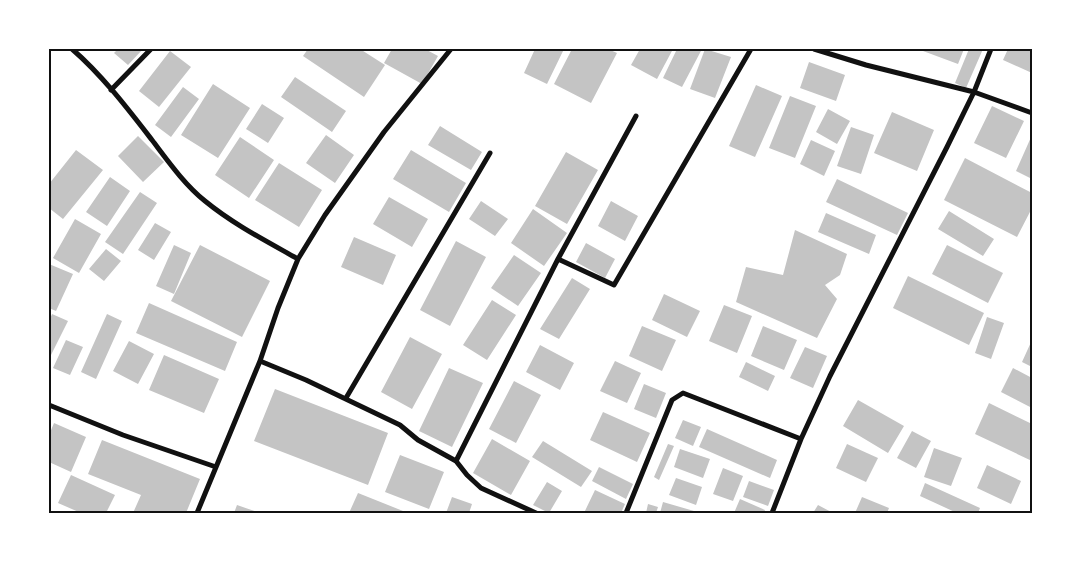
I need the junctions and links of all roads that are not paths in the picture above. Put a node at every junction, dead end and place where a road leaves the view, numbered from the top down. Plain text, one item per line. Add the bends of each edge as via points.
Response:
1 (72, 49) edge
2 (150, 49) edge
3 (451, 49) edge
4 (750, 49) edge
5 (814, 49) edge
6 (991, 49) edge
7 (111, 90) junction
8 (974, 92) junction
9 (1032, 114) edge
10 (636, 116) dead end
11 (490, 153) dead end
12 (558, 258) junction
13 (298, 259) junction
14 (260, 361) junction
15 (346, 398) junction
16 (49, 405) edge
17 (801, 440) junction
18 (456, 462) junction
19 (216, 467) junction
20 (197, 513) edge
21 (536, 513) edge
22 (626, 513) edge
23 (772, 513) edge

1 - 7 street
2 - 7 street
3 - 13 street via 384,132
4 - 12 street via 614,285
5 - 8 street
6 - 8 street
7 - 13 street via 168,163 204,200 246,230
8 - 9 street
8 - 17 street via 830,376
10 - 12 street
11 - 15 street
12 - 18 street
13 - 14 street
14 - 15 street
14 - 19 street
15 - 18 street via 400,425 418,440
16 - 19 street
17 - 22 street via 683,393 672,400
17 - 23 street
18 - 21 street via 481,488
19 - 20 street

